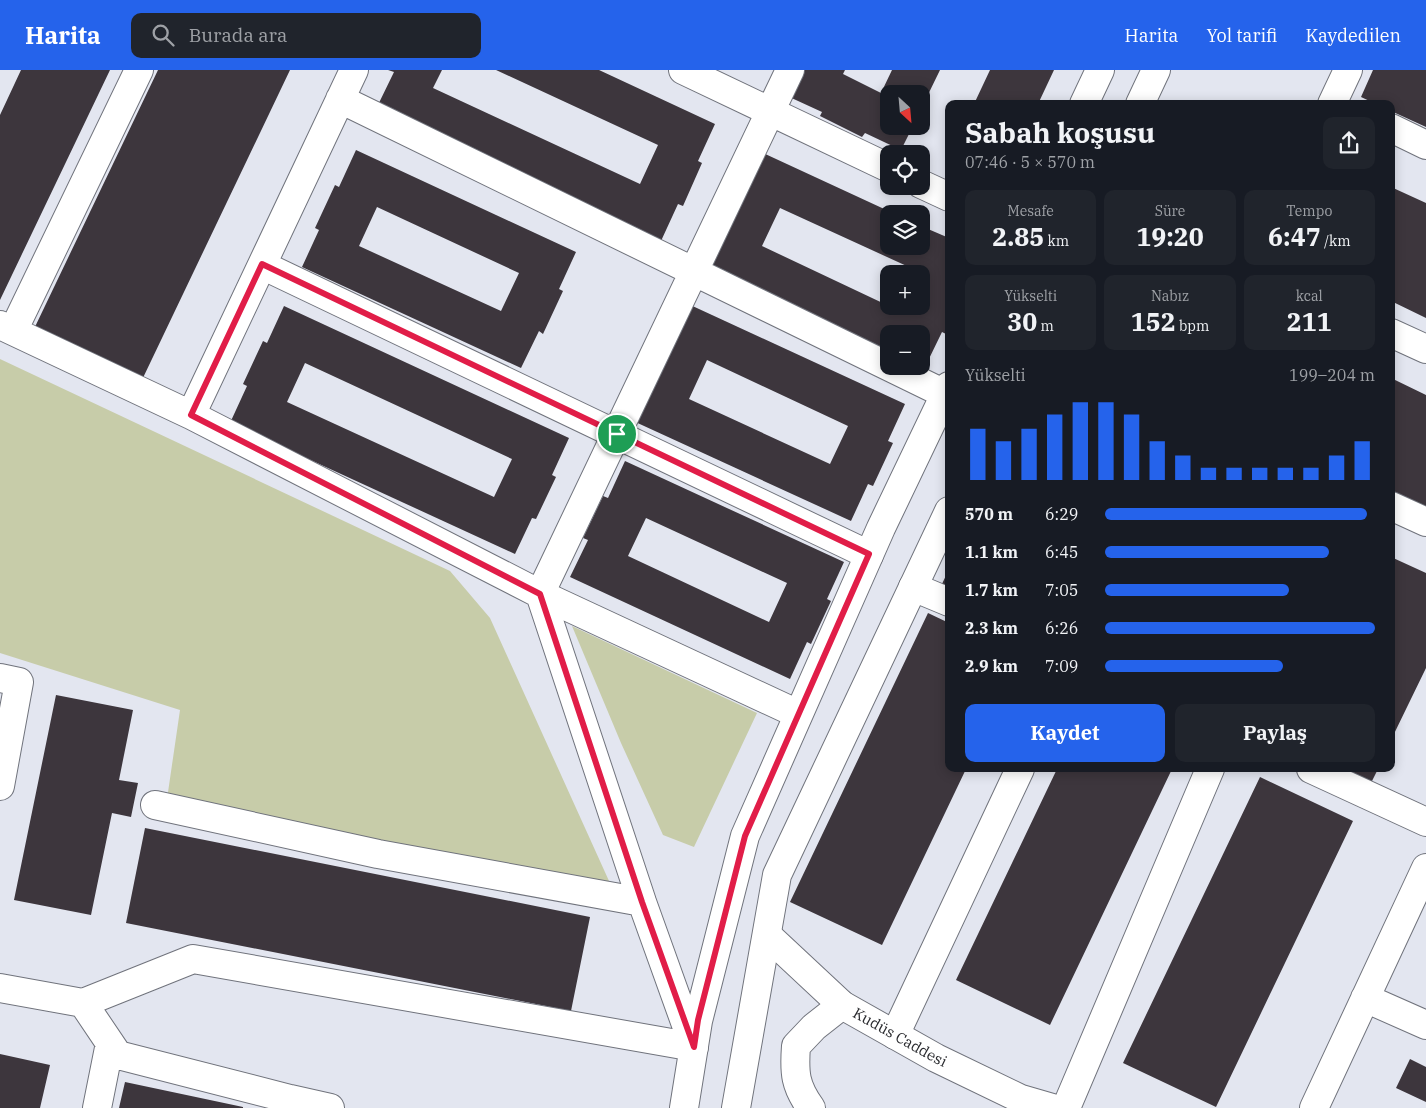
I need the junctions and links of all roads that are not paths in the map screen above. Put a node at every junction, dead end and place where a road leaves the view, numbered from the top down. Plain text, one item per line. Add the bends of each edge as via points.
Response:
1 (139, 70) edge
2 (354, 70) edge
3 (683, 70) edge
4 (790, 70) edge
5 (1100, 70) edge
6 (1156, 70) edge
7 (1348, 70) edge
8 (340, 99) junction
9 (1086, 100) edge
10 (1142, 100) edge
11 (1338, 100) edge
12 (770, 112) junction
13 (1395, 130) edge
14 (1426, 145) edge
15 (880, 164) edge
16 (930, 188) edge
17 (945, 195) edge
18 (262, 264) junction
19 (694, 272) junction
20 (7, 328) edge
21 (1395, 335) edge
22 (1426, 349) edge
23 (945, 389) edge
24 (945, 394) edge
25 (191, 415) junction
26 (617, 434) junction
27 (1395, 508) edge
28 (945, 519) edge
29 (1426, 522) edge
30 (869, 554) junction
31 (913, 586) junction
32 (540, 594) junction
33 (945, 600) edge
34 (0, 678) edge
35 (798, 714) junction
36 (1019, 772) edge
37 (1209, 772) edge
38 (1318, 772) edge
39 (0, 786) edge
40 (155, 805) dead end
41 (1426, 822) edge
42 (1426, 868) edge
43 (642, 902) junction
44 (767, 935) junction
45 (0, 988) edge
46 (1365, 998) junction
47 (83, 1003) junction
48 (842, 1005) junction
49 (1426, 1025) edge
50 (895, 1035) junction
51 (110, 1044) junction
52 (694, 1047) junction
53 (97, 1108) edge
54 (330, 1108) edge
55 (684, 1108) edge
56 (736, 1108) edge
57 (811, 1108) edge
58 (1052, 1108) edge
59 (1066, 1108) edge
60 (1314, 1108) edge

1 - 20 street
2 - 8 street
3 - 12 street
4 - 12 street
5 - 9 street
6 - 10 street
7 - 11 street
8 - 18 street
8 - 19 street
12 - 15 street
12 - 19 street
13 - 14 street
16 - 17 street
18 - 25 street
18 - 26 street
19 - 23 street
19 - 26 street
20 - 25 street
21 - 22 street
24 - 30 street
25 - 32 street
26 - 30 street
26 - 32 street
27 - 29 street
28 - 31 street
30 - 35 street
31 - 33 street
31 - 44 street via 778,875
32 - 35 street
32 - 43 street
34 - 39 street via 19,682
35 - 52 street via 745,836
36 - 50 street
37 - 59 street
38 - 41 street
40 - 43 street via 378,854
42 - 46 street
43 - 52 street
44 - 48 street, Kudüs Caddesi
44 - 56 street
45 - 47 street
46 - 49 street
46 - 60 street
47 - 51 street
47 - 52 street via 192,959
48 - 50 street, Kudüs Caddesi
48 - 57 street via 796,1046 794,1073 802,1096
50 - 58 street, Kudüs Caddesi via 1021,1099
51 - 53 street
51 - 54 street via 118,1055
52 - 55 street

